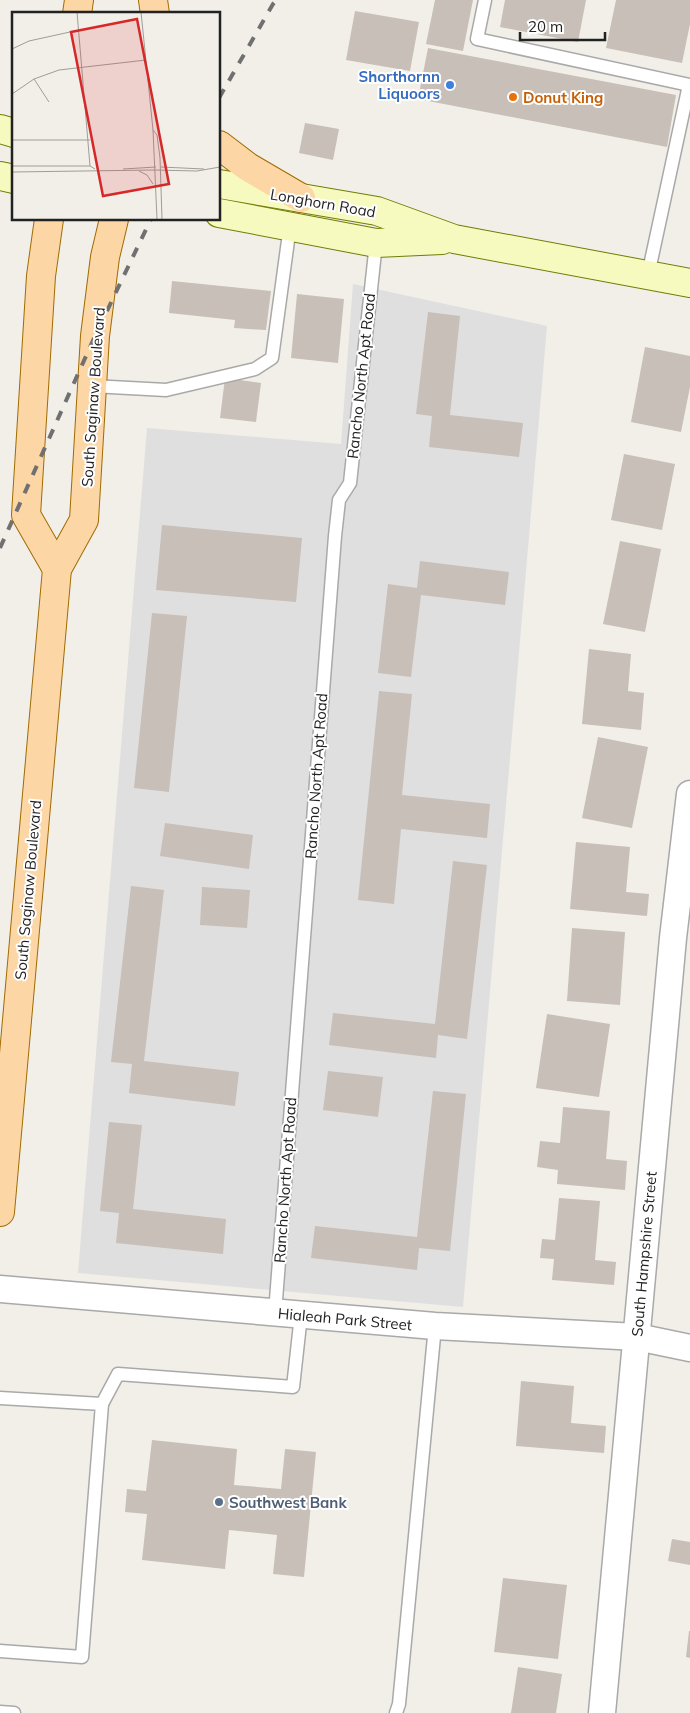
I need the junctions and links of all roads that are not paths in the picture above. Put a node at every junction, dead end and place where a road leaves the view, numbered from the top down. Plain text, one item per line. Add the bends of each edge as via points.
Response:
1 (485, 0) edge
2 (220, 146) edge
3 (220, 184) edge
4 (301, 198) junction
5 (220, 213) edge
6 (49, 220) edge
7 (114, 220) edge
8 (290, 226) junction
9 (454, 239) junction
10 (376, 243) junction
11 (648, 275) junction
12 (690, 283) edge
13 (92, 386) junction
14 (57, 569) junction
15 (690, 794) edge
16 (0, 1212) edge
17 (0, 1289) edge
18 (275, 1313) junction
19 (301, 1315) junction
20 (435, 1326) junction
21 (637, 1337) junction
22 (690, 1348) edge
23 (0, 1398) edge
24 (102, 1404) junction
25 (0, 1650) edge
26 (0, 1712) edge
27 (14, 1713) edge
28 (396, 1713) edge
29 (602, 1713) edge

1 - 11 lane via 477,40 689,85
2 - 4 main road via 248,167
3 - 4 main road, Longhorn Road
4 - 9 main road, Longhorn Road via 377,211
5 - 8 main road, Longhorn Road
6 - 14 main road via 41,276 26,516
7 - 13 main road, South Saginaw Boulevard via 105,257
8 - 10 main road, Longhorn Road
8 - 13 lane via 272,358 255,368 166,390
9 - 10 main road, Longhorn Road
9 - 11 main road, Longhorn Road
10 - 18 lane, Rancho North Apt Road via 350,483 339,500 335,536
11 - 12 main road, Longhorn Road
13 - 14 main road, South Saginaw Boulevard via 84,520
14 - 16 main road, South Saginaw Boulevard
15 - 21 street, South Hampshire Street via 673,938
17 - 18 street, Hialeah Park Street
18 - 19 street, Hialeah Park Street
19 - 20 street, Hialeah Park Street
19 - 24 lane via 293,1387 118,1374
20 - 21 street, Hialeah Park Street
20 - 28 lane
21 - 22 street, Hialeah Park Street
21 - 29 street, South Hampshire Street
23 - 24 lane
24 - 25 lane via 82,1657
26 - 27 lane

